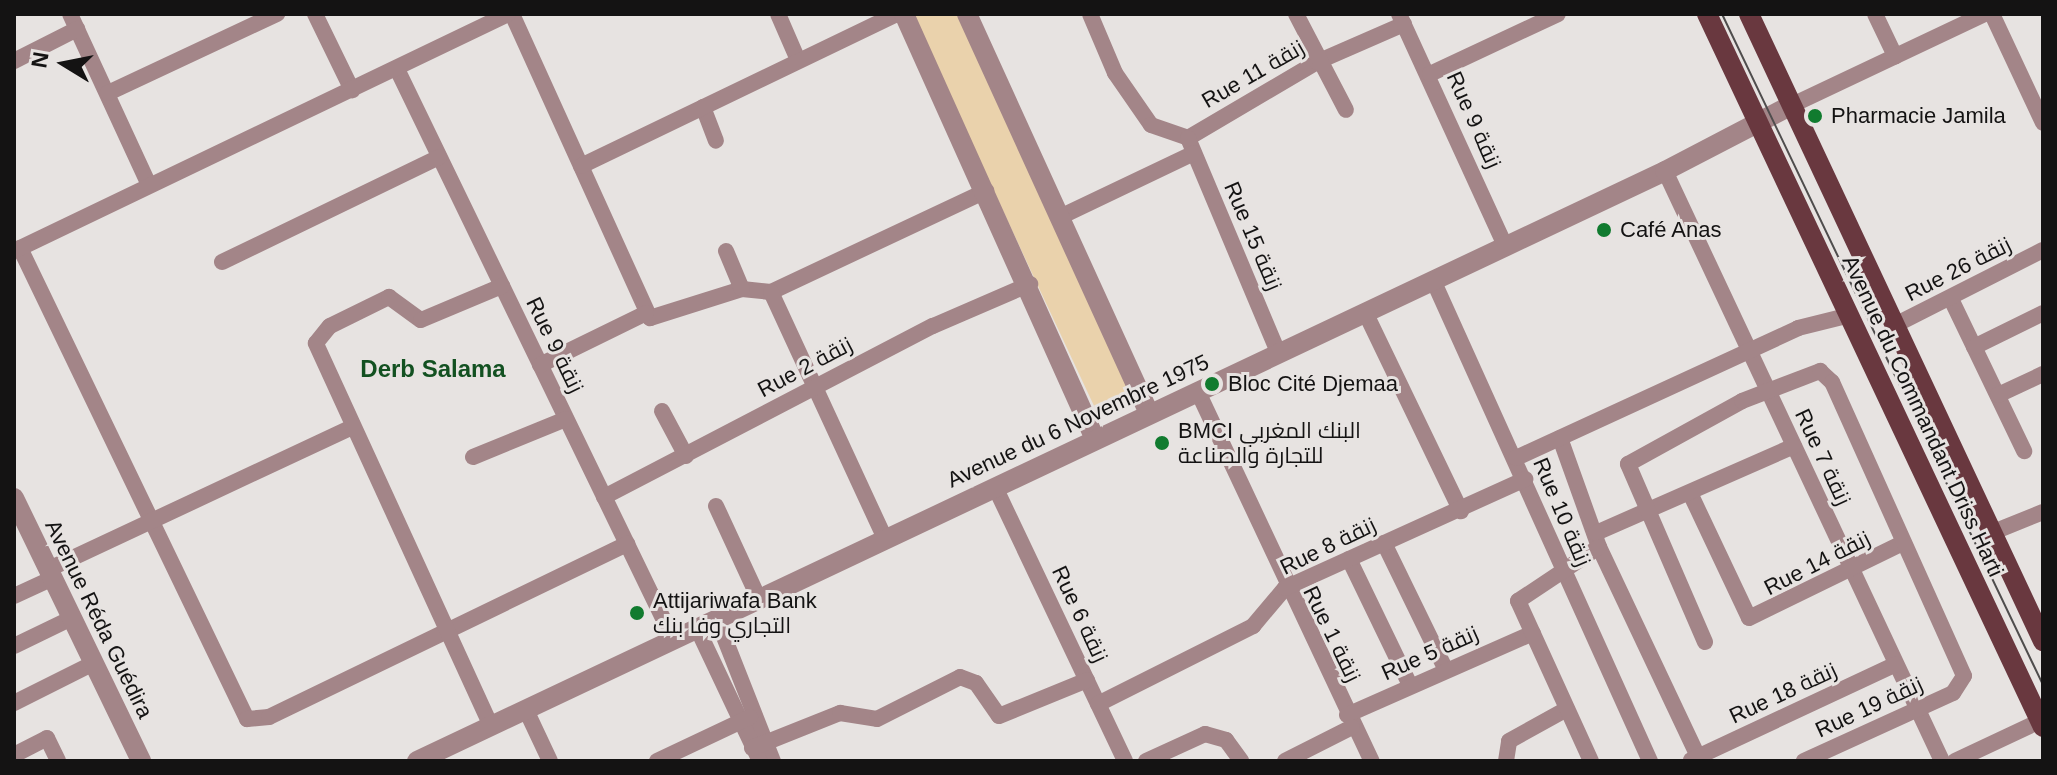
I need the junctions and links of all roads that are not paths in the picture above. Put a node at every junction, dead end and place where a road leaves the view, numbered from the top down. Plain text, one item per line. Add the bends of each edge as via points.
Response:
1 (277, 14) edge
2 (315, 14) edge
3 (510, 14) edge
4 (778, 14) edge
5 (897, 14) edge
6 (904, 14) edge
7 (967, 14) edge
8 (1090, 14) edge
9 (1296, 14) edge
10 (1558, 14) edge
11 (1707, 14) edge
12 (1749, 14) edge
13 (1875, 14) edge
14 (1985, 14) edge
15 (1992, 14) edge
16 (489, 18) edge
17 (1402, 19) edge
18 (1536, 19) edge
19 (74, 21) edge
20 (1895, 56) junction
21 (798, 60) junction
22 (14, 61) edge
23 (1317, 62) junction
24 (397, 69) junction
25 (1430, 74) junction
26 (352, 90) junction
27 (108, 93) junction
28 (703, 107) junction
29 (1788, 107) junction
30 (1346, 110) dead end
31 (2043, 123) edge
32 (1761, 124) junction
33 (716, 141) dead end
34 (1191, 146) junction
35 (439, 157) junction
36 (581, 166) junction
37 (1665, 171) junction
38 (148, 183) junction
39 (986, 191) junction
40 (1062, 216) junction
41 (1505, 246) junction
42 (17, 249) edge
43 (2043, 250) edge
44 (726, 251) dead end
45 (222, 262) dead end
46 (1433, 280) junction
47 (1030, 284) junction
48 (502, 286) junction
49 (742, 289) junction
50 (771, 292) junction
51 (1951, 299) junction
52 (646, 313) junction
53 (2043, 313) edge
54 (1366, 314) junction
55 (1850, 315) junction
56 (1893, 326) junction
57 (1974, 347) junction
58 (1748, 351) junction
59 (1278, 352) junction
60 (540, 365) junction
61 (2043, 374) edge
62 (818, 384) junction
63 (1198, 392) junction
64 (1768, 392) junction
65 (1998, 395) junction
66 (662, 411) dead end
67 (1149, 413) junction
68 (566, 419) junction
69 (350, 428) junction
70 (1560, 438) junction
71 (1095, 439) junction
72 (1794, 446) junction
73 (2024, 451) dead end
74 (686, 456) junction
75 (473, 457) dead end
76 (1516, 458) junction
77 (1525, 479) junction
78 (995, 487) junction
79 (1690, 493) junction
80 (604, 497) junction
81 (14, 498) edge
82 (716, 506) dead end
83 (1461, 511) junction
84 (2043, 512) edge
85 (1645, 513) junction
86 (150, 522) junction
87 (1991, 533) junction
88 (885, 539) junction
89 (1597, 540) junction
90 (1384, 543) junction
91 (1903, 543) junction
92 (627, 544) junction
93 (1349, 559) junction
94 (1563, 569) junction
95 (1850, 570) junction
96 (51, 573) junction
97 (1285, 588) junction
98 (14, 596) edge
99 (759, 599) junction
100 (72, 618) junction
101 (717, 619) junction
102 (697, 628) junction
103 (445, 630) junction
104 (1533, 633) junction
105 (673, 639) junction
106 (2043, 641) edge
107 (1705, 642) dead end
108 (14, 646) edge
109 (94, 663) junction
110 (1896, 664) junction
111 (1445, 668) junction
112 (1087, 680) junction
113 (1410, 685) junction
114 (14, 703) edge
115 (1098, 704) junction
116 (1917, 708) junction
117 (1567, 709) junction
118 (526, 710) junction
119 (758, 712) junction
120 (740, 721) junction
121 (1350, 721) junction
122 (2042, 724) edge
123 (491, 726) junction
124 (770, 740) junction
125 (756, 754) edge
126 (14, 755) edge
127 (1694, 759) edge
128 (58, 761) edge
129 (141, 761) edge
130 (417, 761) edge
131 (550, 761) edge
132 (657, 761) edge
133 (773, 761) edge
134 (1125, 761) edge
135 (1146, 761) edge
136 (1241, 761) edge
137 (1285, 761) edge
138 (1372, 761) edge
139 (1506, 761) edge
140 (1591, 761) edge
141 (1650, 761) edge
142 (1804, 761) edge
143 (1942, 761) edge
144 (1955, 761) edge

1 - 27 street
2 - 26 street
3 - 16 street
3 - 36 street
4 - 21 street
5 - 21 street
6 - 39 street
7 - 40 street
8 - 34 street, Rue 11 زنقة via 1137,107
9 - 23 street
10 - 18 street
11 - 32 main road, Avenue du Commandant Driss Harti
12 - 29 main road, Avenue du Commandant Driss Harti
13 - 20 street
14 - 20 street
15 - 31 street
16 - 24 street
17 - 23 street, Rue 11 زنقة
17 - 25 street, Rue 9 زنقة
18 - 25 street
19 - 22 street
19 - 27 street
20 - 29 street
21 - 28 street
23 - 30 street
23 - 34 street, Rue 11 زنقة
24 - 26 street
24 - 35 street, Rue 9 زنقة
25 - 41 street, Rue 9 زنقة
26 - 38 street
27 - 38 street
28 - 33 street
28 - 36 street
29 - 32 street, Avenue du 6 Novembre 1975
29 - 56 main road, Avenue du Commandant Driss Harti
32 - 37 street, Avenue du 6 Novembre 1975
32 - 55 main road, Avenue du Commandant Driss Harti
34 - 40 street
34 - 59 street, Rue 15 زنقة
35 - 45 street
35 - 48 street, Rue 9 زنقة
36 - 52 street
37 - 41 street, Avenue du 6 Novembre 1975
37 - 58 street, Rue 7 زنقة
38 - 42 street
39 - 47 street
39 - 50 street
40 - 67 street
41 - 46 street, Avenue du 6 Novembre 1975
42 - 86 street
43 - 51 street, Rue 26 زنقة
44 - 49 street
46 - 54 street, Avenue du 6 Novembre 1975
46 - 76 street, Rue 10 زنقة
47 - 62 street, Rue 2 زنقة
47 - 71 street
48 - 60 street, Rue 9 زنقة
48 - 69 street via 421,320 389,297 321,333 317,353
49 - 50 street
49 - 52 street via 662,319
50 - 62 street
51 - 56 street, Rue 26 زنقة
51 - 57 street
52 - 60 street
53 - 57 street
54 - 59 street, Avenue du 6 Novembre 1975
54 - 83 street
55 - 58 street
55 - 122 main road, Avenue du Commandant Driss Harti
56 - 87 main road, Avenue du Commandant Driss Harti
57 - 65 street
58 - 64 street, Rue 7 زنقة
58 - 70 street
59 - 63 street, Avenue du 6 Novembre 1975
60 - 68 street, Rue 9 زنقة
61 - 65 street
62 - 74 street, Rue 2 زنقة
62 - 88 street
63 - 67 street, Avenue du 6 Novembre 1975
63 - 97 street, Rue 1 زنقة
64 - 72 street, Rue 7 زنقة
64 - 85 street via 1631,459
64 - 91 street via 1820,371 1832,382
65 - 73 street
66 - 74 street
67 - 71 street, Avenue du 6 Novembre 1975
68 - 75 street
68 - 80 street, Rue 9 زنقة
69 - 86 street
69 - 103 street
70 - 76 street
70 - 89 street
71 - 78 street, Avenue du 6 Novembre 1975
72 - 79 street
72 - 95 street, Rue 7 زنقة
74 - 80 street, Rue 2 زنقة
76 - 77 street, Rue 10 زنقة
77 - 83 street, Rue 8 زنقة
77 - 94 street, Rue 10 زنقة
78 - 88 street, Avenue du 6 Novembre 1975
78 - 112 street, Rue 6 زنقة
79 - 85 street
79 - 95 street, Rue 14 زنقة via 1749,618
80 - 92 street, Rue 9 زنقة
81 - 96 street, Avenue Réda Guédira
82 - 99 street
83 - 90 street, Rue 8 زنقة
84 - 87 street
85 - 89 street
85 - 107 street
86 - 96 street
86 - 103 street via 247,719 269,717
87 - 106 main road, Avenue du Commandant Driss Harti
88 - 99 street, Avenue du 6 Novembre 1975
89 - 94 street
89 - 127 street
90 - 93 street, Rue 8 زنقة
90 - 111 street
91 - 95 street, Rue 14 زنقة
91 - 116 street, Rue 19 زنقة via 1964,666 1953,693
92 - 103 street
92 - 105 street, Rue 9 زنقة
93 - 97 street, Rue 8 زنقة
93 - 113 street
94 - 104 street via 1518,601
94 - 141 street, Rue 10 زنقة
95 - 110 street, Rue 7 زنقة
96 - 98 street
96 - 100 street, Avenue Réda Guédira
97 - 115 street, Rue 8 زنقة via 1253,626
97 - 121 street, Rue 1 زنقة
99 - 101 street, Avenue du 6 Novembre 1975
100 - 108 street
100 - 109 street, Avenue Réda Guédira
101 - 102 street, Avenue du 6 Novembre 1975
101 - 119 street
102 - 105 street, Avenue du 6 Novembre 1975
102 - 120 street
103 - 123 street
104 - 111 street, Rue 5 زنقة
104 - 117 street
105 - 118 street, Avenue du 6 Novembre 1975
109 - 114 street
109 - 129 street, Avenue Réda Guédira
110 - 116 street, Rue 7 زنقة
110 - 127 street, Rue 18 زنقة
111 - 113 street, Rue 5 زنقة
112 - 115 street, Rue 6 زنقة
112 - 124 street via 999,716 976,683 960,677 877,719 840,713
113 - 121 street, Rue 5 زنقة
115 - 134 street, Rue 6 زنقة
116 - 142 street, Rue 19 زنقة
116 - 143 street, Rue 7 زنقة
117 - 139 street via 1517,735 1506,747
117 - 140 street
118 - 123 street, Avenue du 6 Novembre 1975
118 - 131 street
119 - 120 street
119 - 124 street
120 - 125 street
120 - 132 street
121 - 137 street, Rue 5 زنقة
121 - 138 street, Rue 1 زنقة
122 - 144 street
123 - 130 street, Avenue du 6 Novembre 1975
124 - 125 street
124 - 133 street
126 - 128 street via 47,738
135 - 136 street via 1205,734 1226,740

